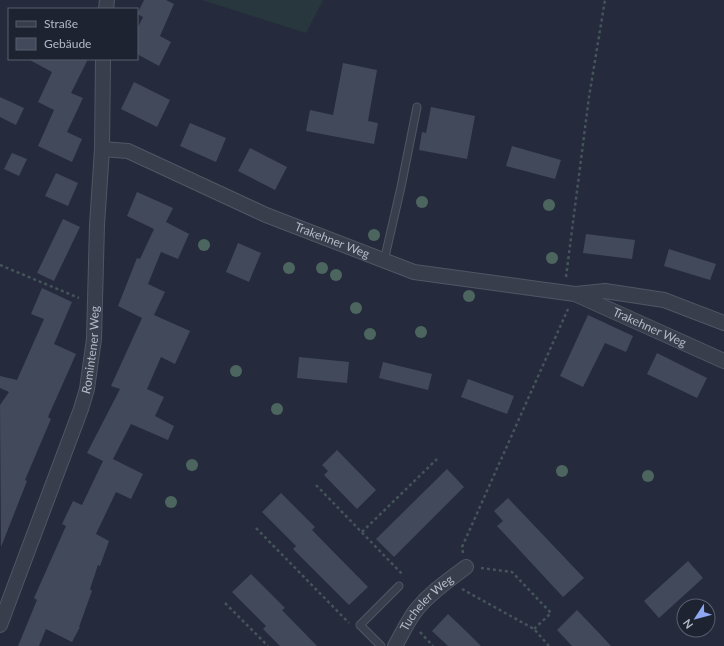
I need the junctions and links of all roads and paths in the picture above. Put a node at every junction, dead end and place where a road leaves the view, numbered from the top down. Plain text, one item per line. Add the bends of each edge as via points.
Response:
1 (605, 0) edge
2 (103, 60) edge
3 (417, 107) dead end
4 (102, 149) junction
5 (384, 261) junction
6 (0, 265) edge
7 (570, 292) junction
8 (94, 305) junction
9 (724, 323) edge
10 (724, 361) edge
11 (437, 459) dead end
12 (316, 485) dead end
13 (256, 528) dead end
14 (362, 532) junction
15 (466, 567) junction
16 (405, 576) dead end
17 (399, 586) dead end
18 (458, 588) dead end
19 (225, 603) dead end
20 (349, 624) dead end
21 (0, 625) edge
22 (534, 629) junction
23 (268, 646) edge
24 (381, 646) edge
25 (395, 646) edge
26 (549, 646) edge

1 - 7 path via 589,97
2 - 4 street, Romintener Weg
3 - 5 lane
4 - 5 street, Trakehner Weg via 128,151 266,215
4 - 8 street, Romintener Weg
5 - 7 street, Trakehner Weg via 414,272
6 - 8 path
7 - 9 street, Trakehner Weg via 605,291 664,300
7 - 10 street, Trakehner Weg
7 - 15 path via 462,547
8 - 21 street, Romintener Weg via 94,339 87,389
11 - 14 path
12 - 14 path
13 - 20 path
14 - 16 path
15 - 22 path via 512,572 551,613
15 - 25 street, Tucheler Weg via 422,603
17 - 24 lane via 360,624
18 - 22 path
19 - 23 path
22 - 26 path

